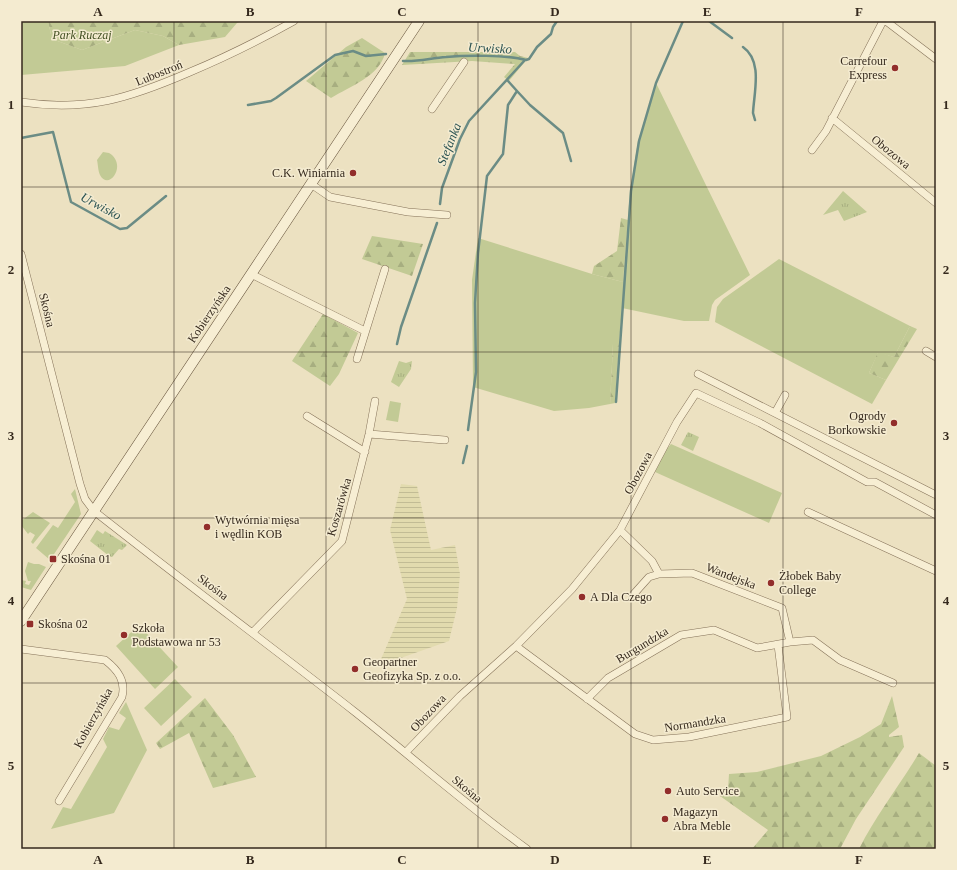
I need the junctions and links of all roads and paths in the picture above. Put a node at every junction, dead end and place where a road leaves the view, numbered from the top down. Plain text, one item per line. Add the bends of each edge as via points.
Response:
1 (294, 21) edge
2 (419, 21) edge
3 (882, 21) edge
4 (886, 21) edge
5 (936, 59) edge
6 (464, 62) dead end
7 (21, 102) edge
8 (432, 109) dead end
9 (832, 118) junction
10 (812, 150) dead end
11 (311, 184) junction
12 (936, 203) edge
13 (447, 215) dead end
14 (21, 254) edge
15 (385, 269) dead end
16 (251, 274) junction
17 (365, 331) junction
18 (926, 351) dead end
19 (936, 357) edge
20 (357, 358) dead end
21 (698, 374) dead end
22 (785, 395) dead end
23 (375, 401) dead end
24 (775, 414) junction
25 (307, 416) dead end
26 (369, 434) junction
27 (445, 440) dead end
28 (365, 452) junction
29 (936, 495) edge
30 (94, 511) junction
31 (808, 512) dead end
32 (936, 515) edge
33 (620, 530) junction
34 (936, 571) edge
35 (659, 574) junction
36 (632, 596) dead end
37 (21, 621) edge
38 (253, 632) junction
39 (790, 642) junction
40 (778, 645) junction
41 (516, 646) junction
42 (21, 649) edge
43 (894, 684) dead end
44 (587, 699) junction
45 (406, 752) junction
46 (58, 801) dead end
47 (527, 849) edge

1 - 7 street, Lubostroń via 236,52 130,96 78,105 49,106
2 - 11 street, Kobierzyńska
3 - 9 street
4 - 5 street
6 - 8 street
9 - 10 street
9 - 12 street, Obozowa
11 - 13 street via 330,197 408,212
11 - 16 street, Kobierzyńska
14 - 30 street, Skośna via 80,484 85,499
15 - 17 street
16 - 17 street
16 - 30 street, Kobierzyńska
17 - 20 street
18 - 19 street
21 - 24 street
22 - 24 street
23 - 26 street, Koszarówka
24 - 29 street
25 - 28 street
26 - 27 street
26 - 28 street, Koszarówka
28 - 38 street, Koszarówka via 342,541
30 - 37 street, Kobierzyńska
30 - 38 street, Skośna
31 - 34 street
32 - 33 street, Obozowa via 875,482 867,482 760,423 696,393 677,422
33 - 35 street via 652,561
33 - 41 street, Obozowa via 572,590
35 - 36 street, Wandejska via 649,577
35 - 39 street, Wandejska via 692,573 782,608
38 - 45 street, Skośna
39 - 40 street, Burgundzka
39 - 43 street, Burgundzka via 815,641 840,660
40 - 44 street, Burgundzka via 757,648 714,630 681,635 608,678
40 - 44 street, Normandzka via 787,717 689,737 653,740 635,734
41 - 44 street, Normandzka
41 - 45 street, Obozowa via 460,696
42 - 46 street, Kobierzyńska via 105,660 115,667 122,678 122,698
45 - 47 street, Skośna

